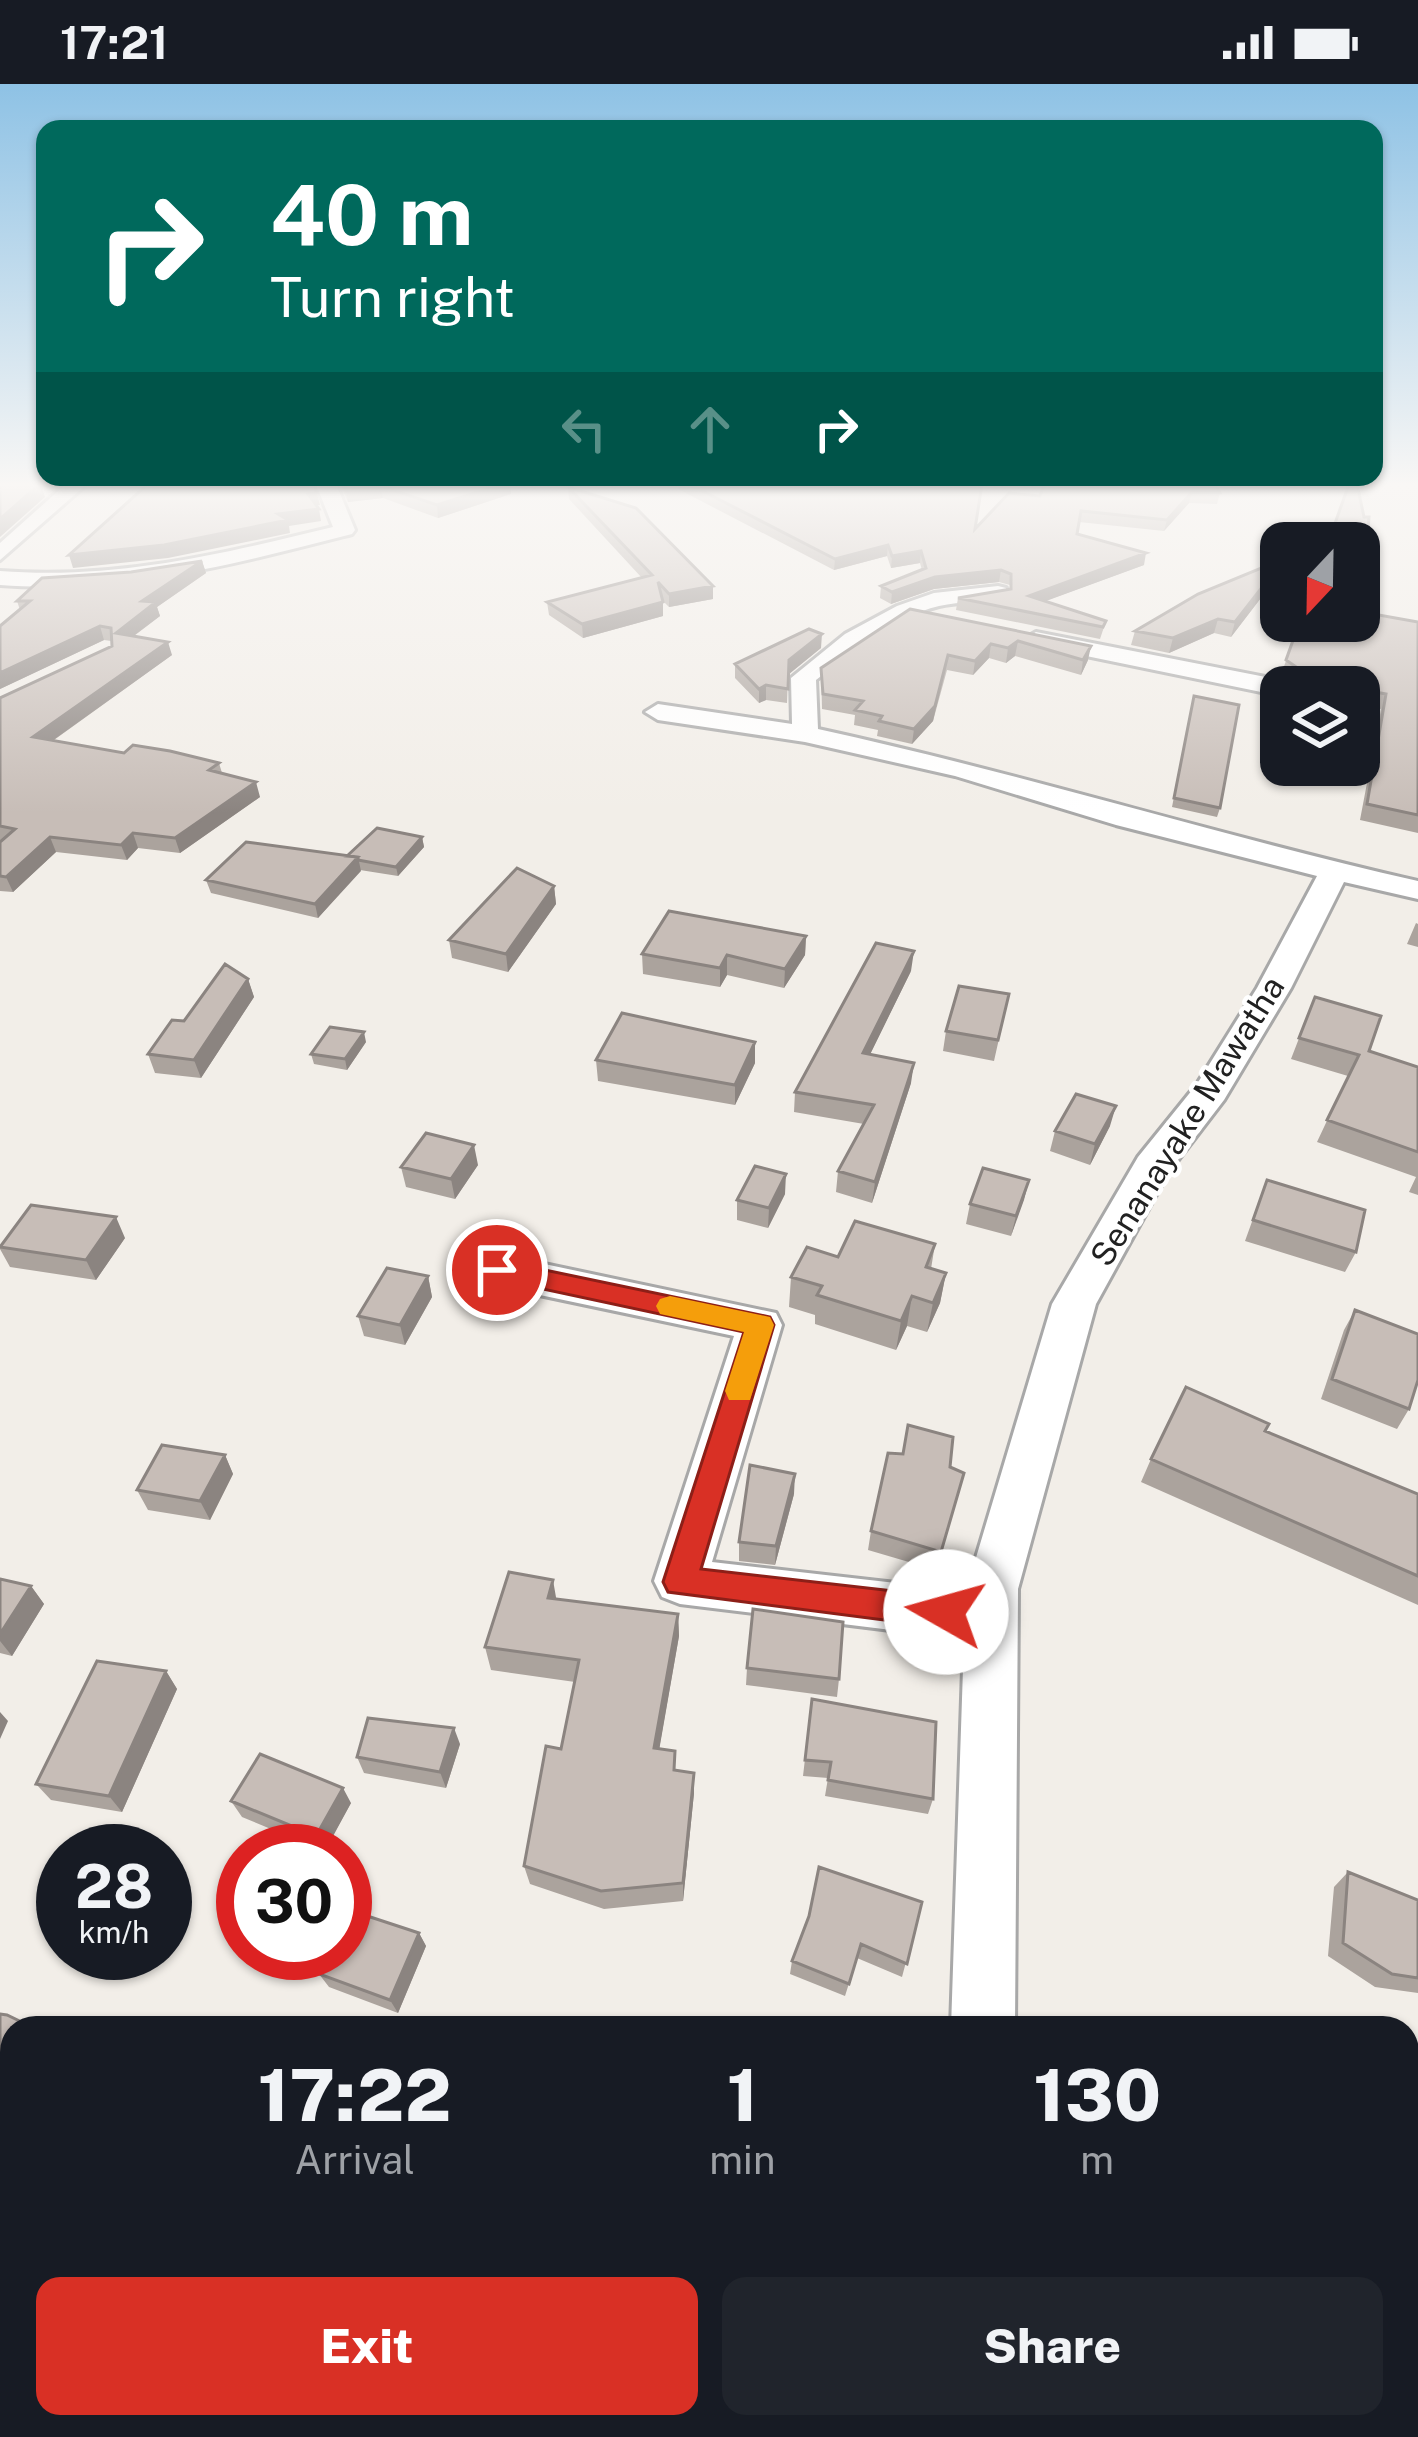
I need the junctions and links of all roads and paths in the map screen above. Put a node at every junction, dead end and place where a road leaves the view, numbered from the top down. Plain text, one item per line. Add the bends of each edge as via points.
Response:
1 (991, 594) edge
2 (905, 611) junction
3 (951, 622) edge
4 (1017, 635) edge
5 (1260, 684) edge
6 (658, 712) dead end
7 (805, 734) junction
8 (1335, 871) junction
9 (1418, 890) edge
10 (497, 1270) dead end
11 (991, 1618) junction
12 (982, 2016) edge

1 - 2 street
2 - 3 street
2 - 7 street via 803,678
4 - 5 street
6 - 7 street
7 - 8 street
8 - 9 street
8 - 11 street, Senanayake Mawatha via 1211,1092 1153,1166 1074,1304 992,1589
10 - 11 street via 760,1325 680,1582
11 - 12 street, Senanayake Mawatha

